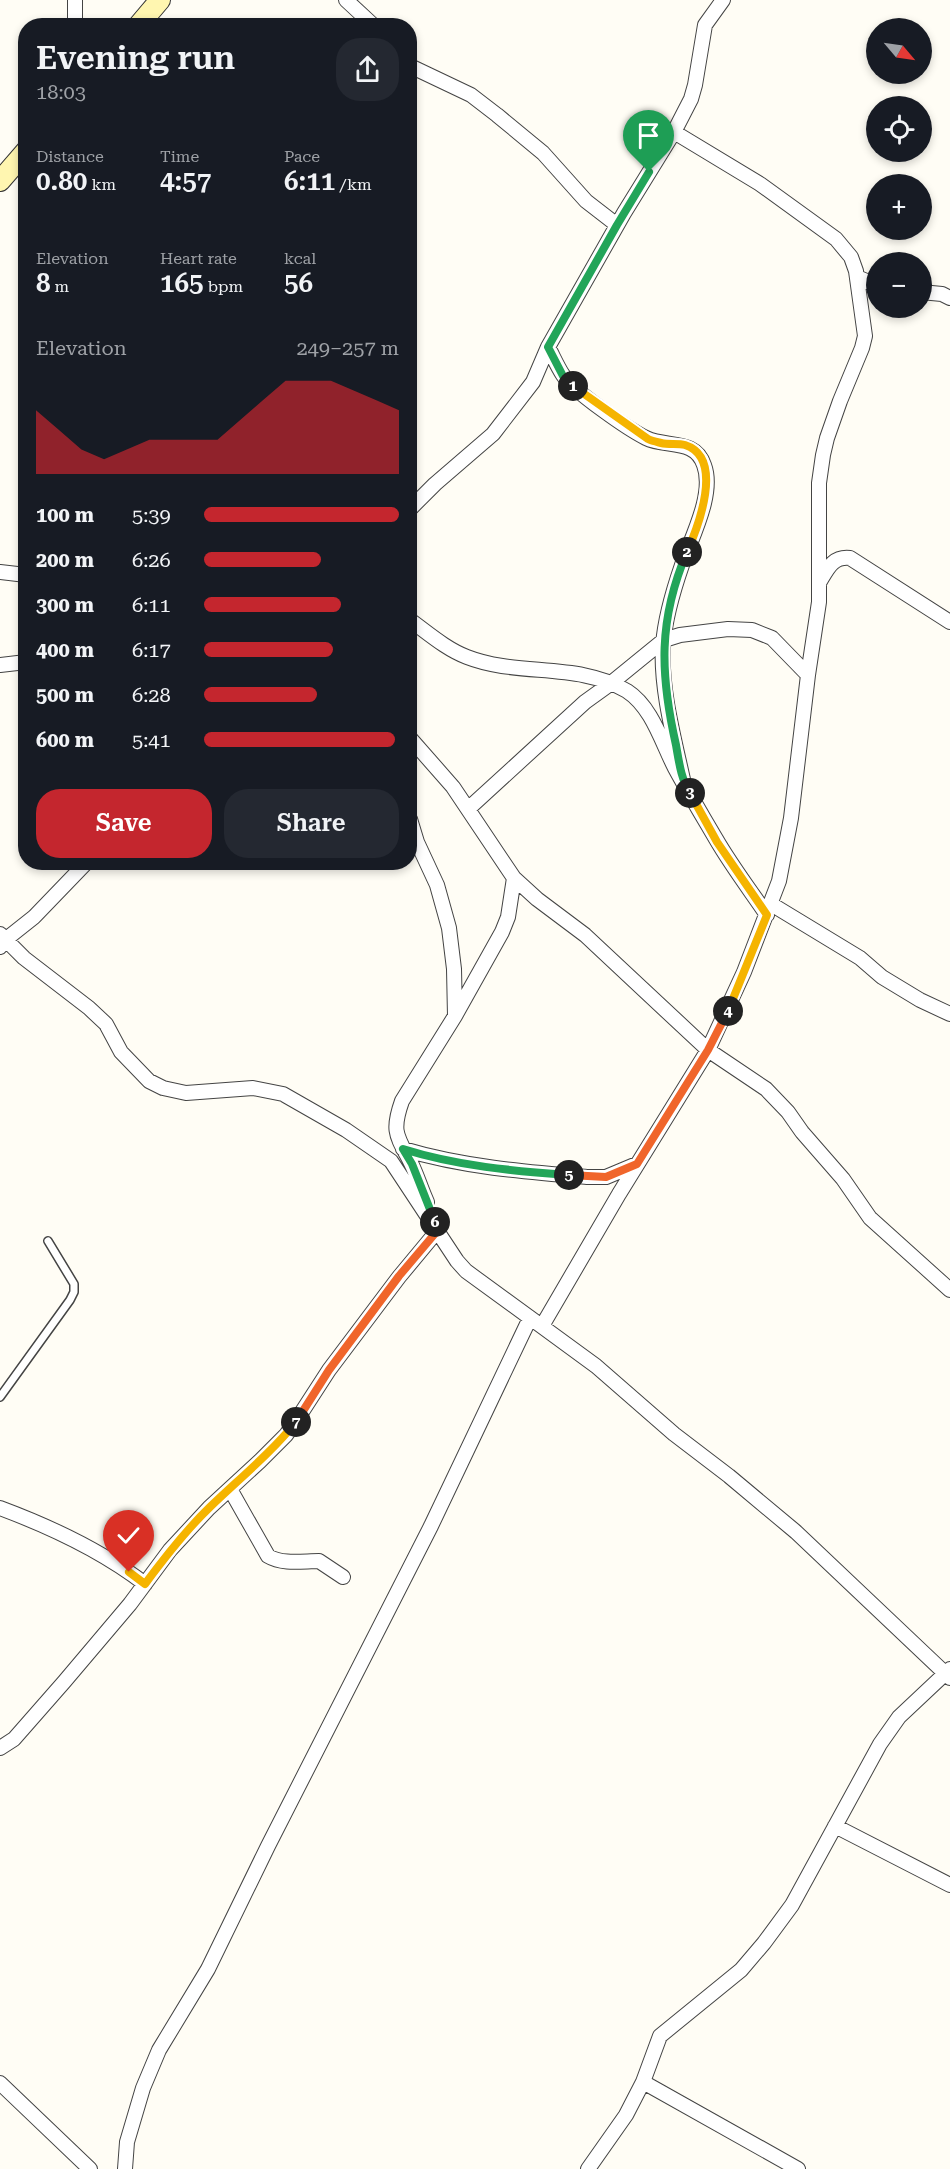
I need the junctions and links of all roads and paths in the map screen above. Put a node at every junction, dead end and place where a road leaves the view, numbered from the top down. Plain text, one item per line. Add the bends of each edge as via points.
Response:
1 (75, 0) edge
2 (160, 0) edge
3 (346, 0) edge
4 (723, 0) edge
5 (75, 18) edge
6 (145, 18) edge
7 (365, 18) edge
8 (417, 69) edge
9 (674, 132) junction
10 (18, 162) edge
11 (0, 181) edge
12 (617, 225) junction
13 (857, 277) junction
14 (866, 281) edge
15 (932, 293) edge
16 (950, 298) edge
17 (548, 347) junction
18 (417, 502) edge
19 (0, 572) edge
20 (18, 574) edge
21 (819, 583) junction
22 (950, 622) edge
23 (417, 625) edge
24 (664, 640) junction
25 (18, 663) edge
26 (0, 665) edge
27 (808, 675) junction
28 (610, 684) junction
29 (417, 746) edge
30 (684, 784) junction
31 (468, 809) junction
32 (417, 842) edge
33 (79, 870) edge
34 (514, 878) junction
35 (769, 909) junction
36 (2, 940) edge
37 (950, 1014) edge
38 (455, 1016) junction
39 (708, 1050) junction
40 (403, 1149) junction
41 (637, 1164) junction
42 (438, 1229) junction
43 (48, 1241) dead end
44 (950, 1290) edge
45 (530, 1318) junction
46 (542, 1326) junction
47 (0, 1397) edge
48 (230, 1489) junction
49 (0, 1508) edge
50 (343, 1577) dead end
51 (145, 1584) junction
52 (948, 1674) edge
53 (0, 1748) edge
54 (835, 1826) junction
55 (950, 1885) edge
56 (643, 2082) junction
57 (0, 2083) edge
58 (90, 2169) edge
59 (125, 2169) edge
60 (588, 2169) edge
61 (798, 2169) edge

1 - 5 street
2 - 6 street
3 - 7 street
4 - 9 street via 705,25 695,85
8 - 12 street via 471,95 497,115 543,153 586,201
9 - 12 street
9 - 13 street via 760,184 836,239 851,257
10 - 11 street
12 - 17 street
13 - 14 street
13 - 21 street via 865,336 823,455 819,483
15 - 16 street
17 - 18 street via 533,382 493,434
17 - 24 street via 563,376 575,388 648,439 685,445 704,464 706,479 699,525 669,605
19 - 20 street
21 - 22 street via 835,560 850,558
21 - 27 street
23 - 28 street via 467,657 594,677
24 - 27 street via 728,629 752,630 772,638
24 - 28 street
24 - 30 street via 663,669
25 - 26 street
27 - 35 street via 791,818 779,881
28 - 30 street via 639,701
28 - 31 street
29 - 31 street
30 - 35 street via 717,842
31 - 34 street
32 - 38 street via 437,885 449,928
33 - 36 street via 34,916
34 - 38 street via 502,932
34 - 39 street via 585,936
35 - 37 street via 860,958 882,978
35 - 39 street
36 - 42 street via 106,1024 121,1052 149,1081 186,1093 253,1088 283,1094 391,1161
38 - 40 street via 402,1101 396,1129
39 - 41 street
39 - 44 street via 766,1089 843,1179 870,1218
40 - 41 street via 473,1165 588,1177 606,1177
40 - 42 street
41 - 46 street
42 - 45 street via 466,1270
42 - 48 street via 335,1362 296,1421
43 - 47 lane via 74,1284 74,1292
45 - 46 street
45 - 59 street via 431,1526 208,1969 159,2050 127,2142
46 - 52 street via 811,1544
48 - 50 street via 268,1556 303,1563 319,1561
48 - 51 street via 170,1550
49 - 51 street via 93,1549
51 - 53 street via 14,1739
52 - 54 street via 898,1717
54 - 55 street
54 - 56 street via 792,1905 741,1971 660,2036
56 - 60 street via 626,2115
56 - 61 street
57 - 58 street

